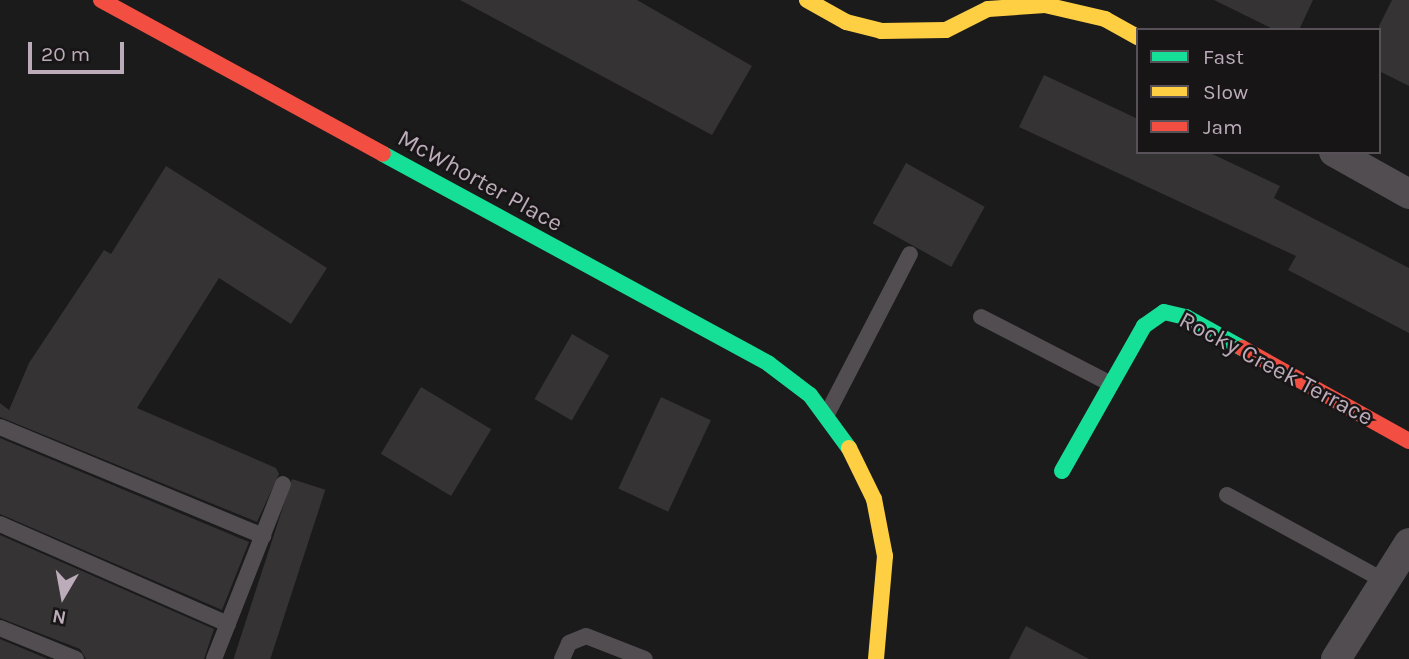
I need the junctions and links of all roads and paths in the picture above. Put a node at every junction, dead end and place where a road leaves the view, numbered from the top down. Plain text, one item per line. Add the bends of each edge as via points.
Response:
1 (101, 0) edge
2 (807, 0) edge
3 (1136, 36) edge
4 (1338, 154) edge
5 (1409, 194) edge
6 (910, 254) dead end
7 (981, 317) dead end
8 (1111, 384) junction
9 (827, 414) junction
10 (0, 427) edge
11 (1409, 441) edge
12 (1062, 471) dead end
13 (283, 484) dead end
14 (1227, 495) dead end
15 (0, 524) edge
16 (263, 536) junction
17 (1409, 543) edge
18 (1385, 581) junction
19 (228, 624) junction
20 (0, 628) edge
21 (76, 659) edge
22 (214, 659) edge
23 (562, 659) edge
24 (645, 659) edge
25 (876, 659) edge
26 (1336, 659) edge

1 - 9 street, McWhorter Place via 769,364
2 - 3 street via 846,22 881,31 946,30 988,9 1045,5 1105,19
4 - 5 street
6 - 9 lane
7 - 8 lane
8 - 11 street, Rocky Creek Terrace via 1146,322 1170,312
8 - 12 street, Rocky Creek Terrace
9 - 25 street, McWhorter Place via 864,473 881,529 885,591
10 - 16 lane
13 - 16 lane
14 - 18 lane
15 - 19 lane
16 - 19 lane
17 - 18 street
18 - 26 street
19 - 22 lane
20 - 21 lane
23 - 24 lane via 569,643 586,636

